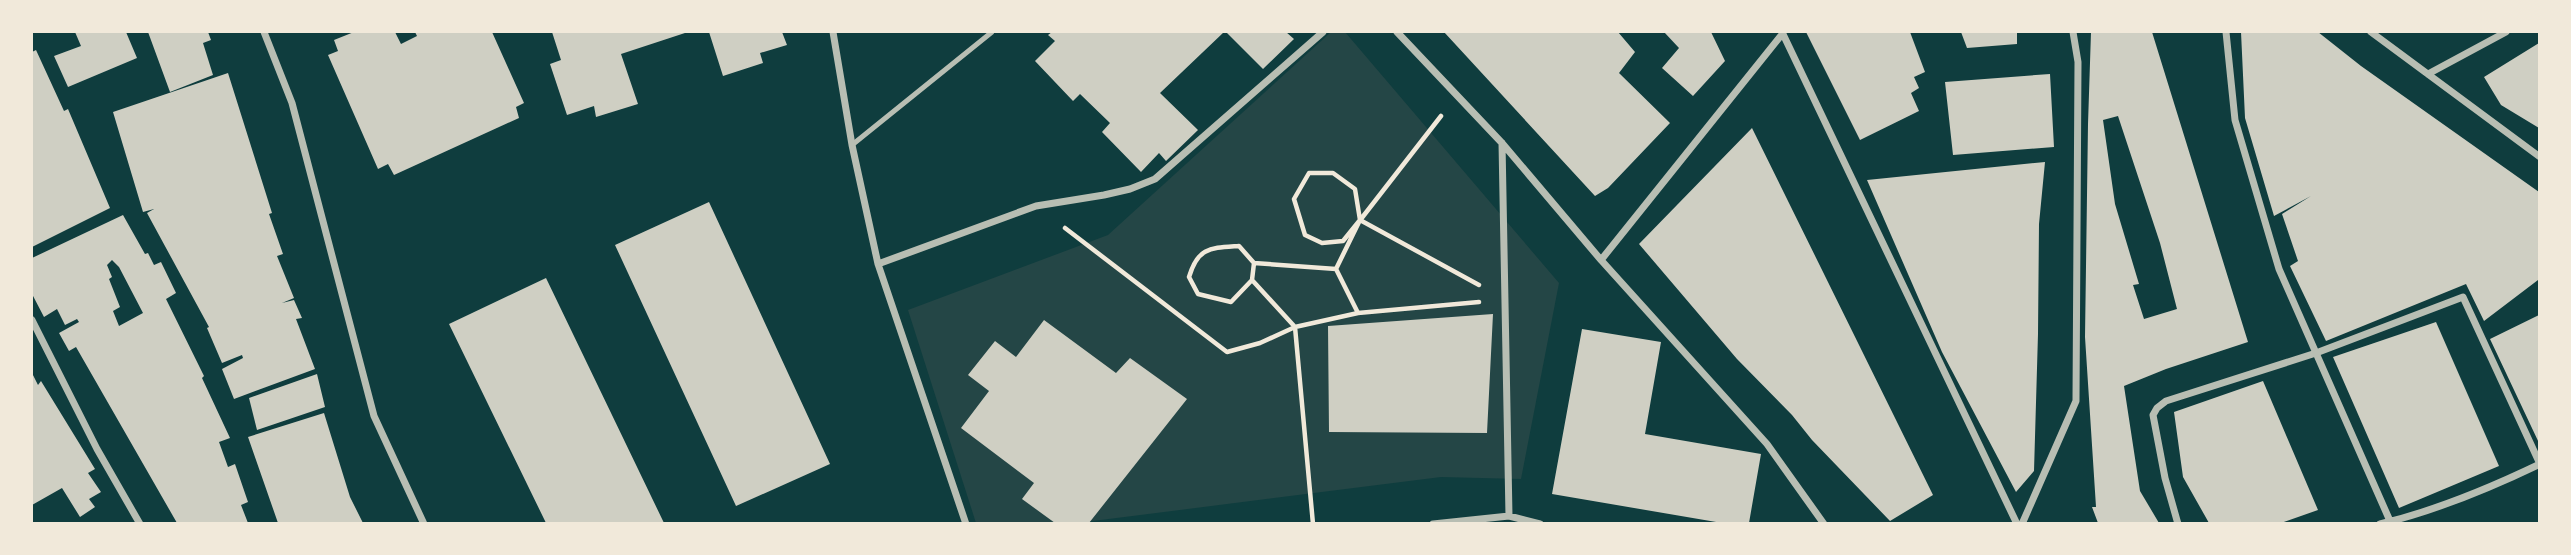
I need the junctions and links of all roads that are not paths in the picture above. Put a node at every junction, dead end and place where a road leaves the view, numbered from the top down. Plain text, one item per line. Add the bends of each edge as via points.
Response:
1 (264, 32) edge
2 (833, 32) edge
3 (992, 32) edge
4 (1322, 32) edge
5 (1398, 32) edge
6 (1783, 32) edge
7 (2073, 32) edge
8 (2226, 32) edge
9 (2371, 32) edge
10 (2506, 32) edge
11 (2428, 74) junction
12 (1502, 143) junction
13 (852, 145) junction
14 (2539, 157) edge
15 (1601, 260) junction
16 (878, 264) junction
17 (32, 320) edge
18 (2316, 352) junction
19 (2539, 464) edge
20 (2419, 514) junction
21 (1509, 516) junction
22 (2390, 521) junction
23 (140, 523) edge
24 (424, 523) edge
25 (966, 523) edge
26 (1433, 523) edge
27 (1540, 523) edge
28 (1824, 523) edge
29 (2019, 523) edge
30 (2178, 523) edge
31 (2380, 523) edge
32 (2422, 523) edge

1 - 24 street via 292,103 374,416
2 - 13 street
3 - 13 lane
4 - 16 street via 1155,179 1104,195 1036,206
5 - 12 street
6 - 15 street
6 - 29 street
7 - 29 street via 2078,62 2076,401
8 - 18 street via 2235,120 2279,269
9 - 11 street
10 - 11 street
11 - 14 street
12 - 15 street
12 - 21 street
13 - 16 street
15 - 28 street via 1767,444
16 - 25 street
17 - 23 street
18 - 19 street via 2463,297
18 - 22 street
18 - 30 street via 2166,401 2157,408 2153,415
19 - 20 street
20 - 22 street
20 - 32 street
21 - 26 street
21 - 27 street
22 - 31 street

